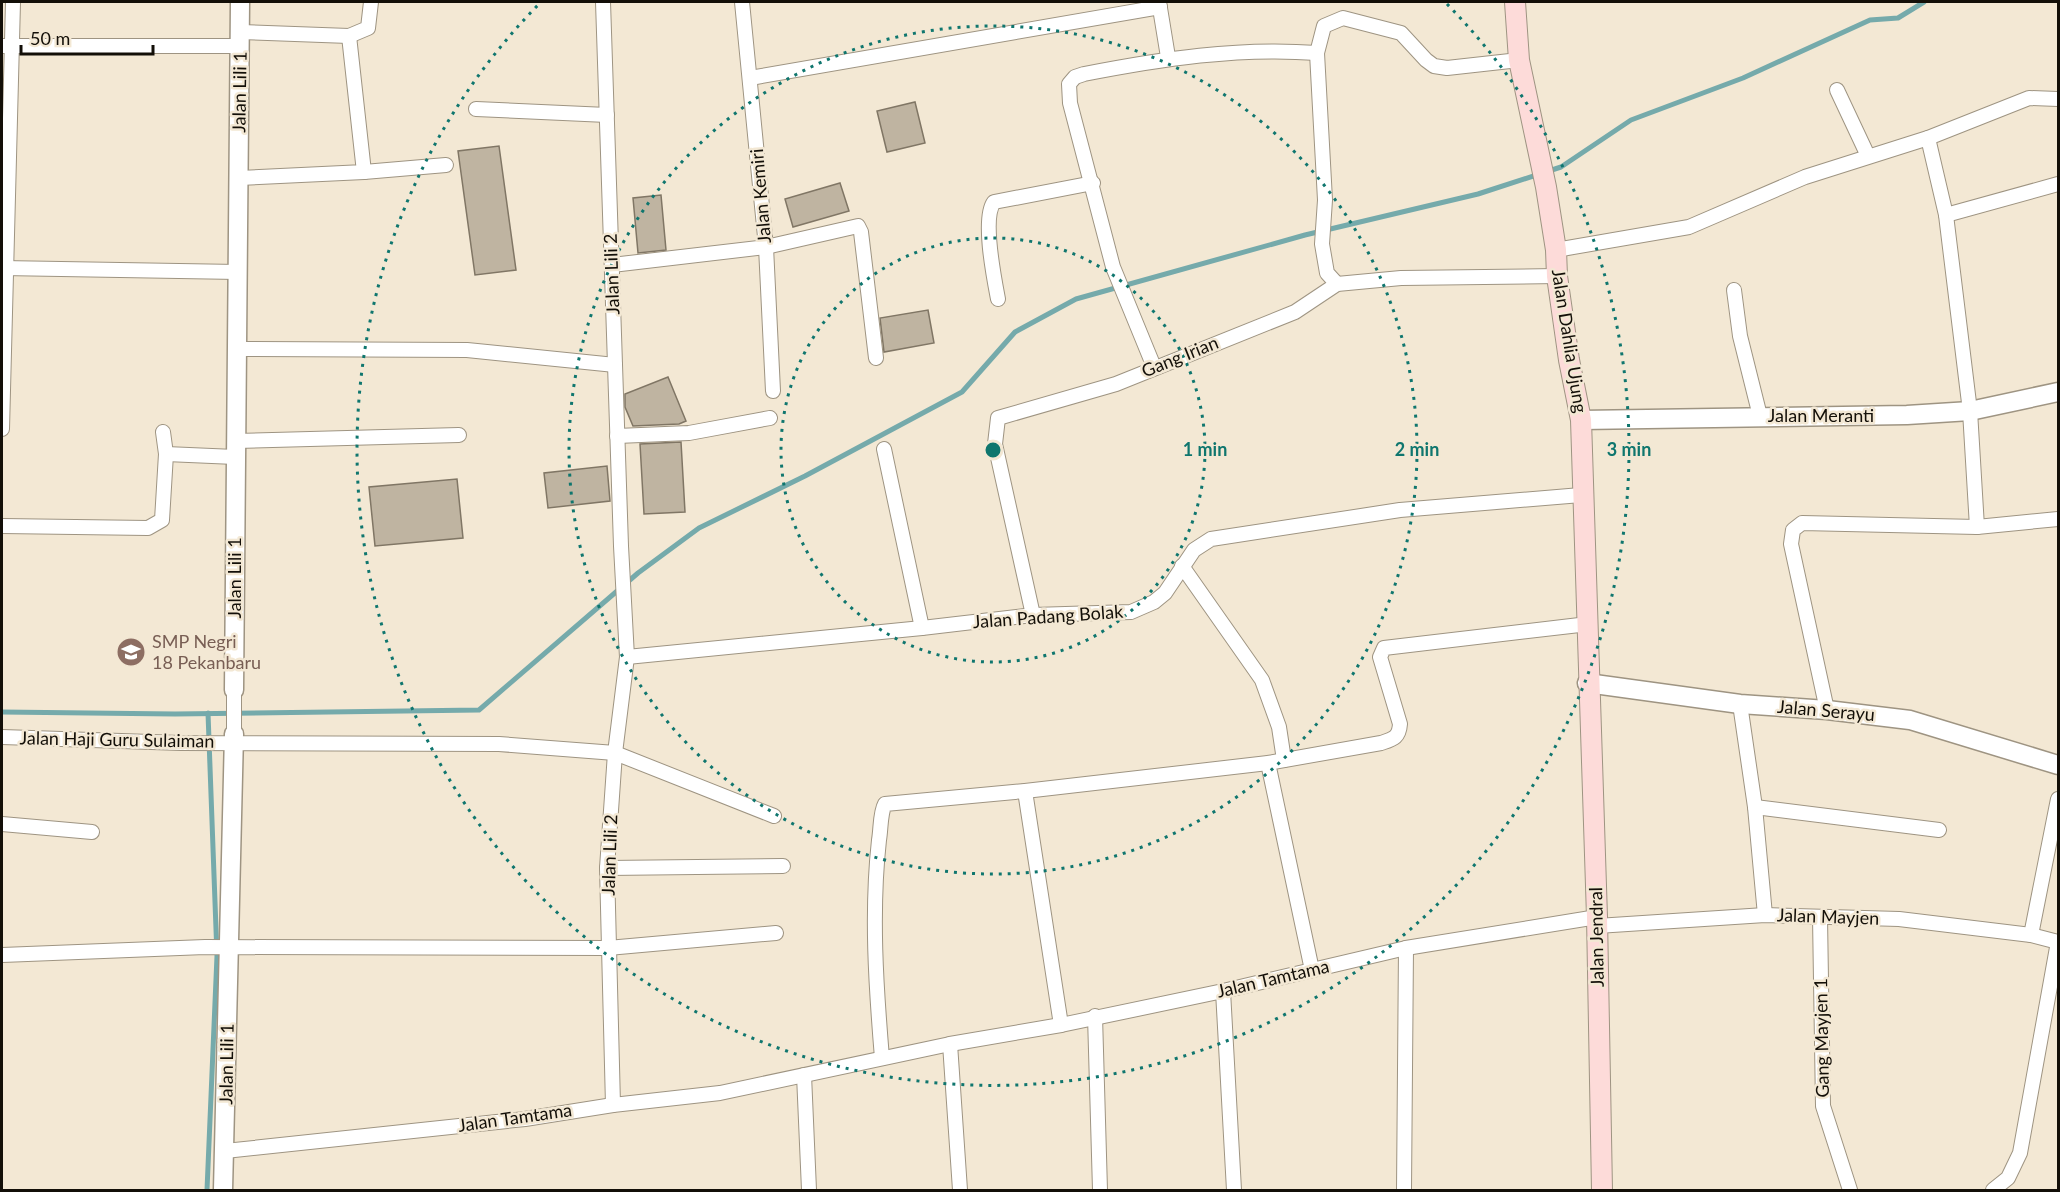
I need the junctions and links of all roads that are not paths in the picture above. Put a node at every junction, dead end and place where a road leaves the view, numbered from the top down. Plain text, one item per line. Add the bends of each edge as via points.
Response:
1 (13, 2) edge
2 (240, 2) edge
3 (371, 2) edge
4 (603, 2) edge
5 (742, 2) edge
6 (1515, 2) edge
7 (1159, 4) edge
8 (350, 36) junction
9 (240, 39) junction
10 (7, 46) edge
11 (1317, 53) junction
12 (1168, 57) junction
13 (1519, 60) junction
14 (750, 78) junction
15 (1837, 90) dead end
16 (2058, 99) edge
17 (476, 109) dead end
18 (607, 115) junction
19 (1928, 138) junction
20 (1868, 156) junction
21 (446, 165) dead end
22 (364, 172) junction
23 (239, 178) junction
24 (1093, 183) junction
25 (2058, 184) edge
26 (1946, 215) junction
27 (766, 247) junction
28 (1556, 250) junction
29 (612, 265) junction
30 (4, 268) edge
31 (237, 272) junction
32 (1557, 276) junction
33 (1337, 284) junction
34 (1734, 290) dead end
35 (998, 299) dead end
36 (237, 349) junction
37 (876, 358) dead end
38 (615, 365) junction
39 (1154, 367) junction
40 (773, 390) dead end
41 (2058, 392) edge
42 (1970, 411) junction
43 (1760, 416) junction
44 (770, 418) dead end
45 (1581, 420) junction
46 (2, 429) edge
47 (163, 432) dead end
48 (459, 435) dead end
49 (617, 436) junction
50 (236, 449) junction
51 (884, 449) dead end
52 (166, 454) junction
53 (1581, 495) junction
54 (2058, 519) edge
55 (2, 526) edge
56 (1977, 526) junction
57 (1182, 566) junction
58 (1033, 615) junction
59 (1588, 624) junction
60 (922, 628) junction
61 (627, 657) junction
62 (1587, 683) junction
63 (234, 690) joint
64 (1740, 704) junction
65 (1827, 710) junction
66 (2, 740) edge
67 (228, 740) junction
68 (615, 753) junction
69 (1284, 760) junction
70 (1268, 763) junction
71 (2058, 765) edge
72 (1025, 791) junction
73 (2058, 799) edge
74 (1755, 807) junction
75 (774, 816) dead end
76 (2, 824) edge
77 (1939, 830) dead end
78 (92, 832) dead end
79 (783, 866) dead end
80 (608, 868) junction
81 (1765, 915) junction
82 (1820, 917) junction
83 (1597, 921) junction
84 (776, 933) dead end
85 (2031, 935) junction
86 (2058, 942) edge
87 (230, 948) junction
88 (608, 948) junction
89 (1406, 948) junction
90 (2, 955) edge
91 (1312, 970) junction
92 (1223, 991) junction
93 (1095, 1016) junction
94 (1061, 1025) junction
95 (950, 1044) junction
96 (882, 1058) junction
97 (804, 1075) junction
98 (613, 1105) junction
99 (225, 1151) junction
100 (223, 1191) edge
101 (809, 1191) edge
102 (960, 1191) edge
103 (1100, 1191) edge
104 (1234, 1191) edge
105 (1404, 1191) edge
106 (1602, 1191) edge
107 (1850, 1191) edge
108 (1993, 1191) edge

1 - 10 street
2 - 9 street, Jalan Lili 1
3 - 8 street via 368,28
4 - 18 street, Jalan Lili 2
5 - 14 street, Jalan Kemiri
6 - 13 main road, Jalan Dahlia Ujung
7 - 12 street
7 - 14 street
8 - 9 street
8 - 22 street
9 - 10 street
9 - 23 street, Jalan Lili 1
10 - 30 street
11 - 12 street
11 - 13 street via 1324,26 1343,18 1401,33 1434,66
11 - 33 street via 1325,200 1322,244 1327,273
12 - 24 street via 1084,74 1069,84 1070,103
13 - 28 main road, Jalan Dahlia Ujung
14 - 27 street, Jalan Kemiri
15 - 20 street
16 - 19 street via 2029,98
17 - 18 street
18 - 29 street, Jalan Lili 2
19 - 20 street
19 - 26 street
20 - 28 street via 1805,177 1689,227
21 - 22 street
22 - 23 street
23 - 31 street, Jalan Lili 1
24 - 35 street via 994,202 989,216
24 - 39 street via 1113,267
25 - 26 street
26 - 42 street
27 - 29 street
27 - 37 street via 858,226
27 - 40 street, Jalan Kemiri
28 - 32 main road, Jalan Dahlia Ujung
29 - 38 street, Jalan Lili 2
30 - 31 street
30 - 46 street
31 - 36 street, Jalan Lili 1
32 - 33 street, Gang Irian via 1401,278
32 - 45 main road, Jalan Dahlia Ujung
33 - 39 street, Gang Irian via 1295,312
34 - 43 street via 1740,336
36 - 38 street via 467,350
36 - 50 street, Jalan Lili 1
38 - 49 street, Jalan Lili 2
39 - 58 street, Gang Irian via 1075,398 996,419 995,444
41 - 42 street, Jalan Meranti
42 - 43 street, Jalan Meranti
42 - 56 street
43 - 45 street, Jalan Meranti
44 - 49 street via 689,433
45 - 53 main road, Jalan Dahlia Ujung
47 - 52 street
48 - 50 street
49 - 61 street, Jalan Lili 2
50 - 52 street
50 - 63 street, Jalan Lili 1
51 - 60 street
52 - 55 street via 162,520 148,528
53 - 57 street, Jalan Padang Bolak via 1400,510 1211,539 1194,550
53 - 59 main road, Jalan Dahlia Ujung
54 - 56 street
56 - 65 street via 1802,523 1793,530 1791,544
57 - 58 street, Jalan Padang Bolak via 1165,593 1131,612
57 - 69 street via 1262,680 1279,727
58 - 60 street, Jalan Padang Bolak
59 - 62 main road, Jalan Dahlia Ujung
59 - 69 street via 1384,648 1380,657 1400,733 1381,743
60 - 61 street, Jalan Padang Bolak
61 - 68 street, Jalan Lili 2
62 - 64 street, Jalan Serayu
62 - 83 main road, Jalan Jendral
63 - 67 street, Jalan Lili 1
64 - 65 street, Jalan Serayu
64 - 74 street
65 - 71 street, Jalan Serayu via 1910,720
66 - 67 street, Jalan Haji Guru Sulaiman
67 - 68 street, Jalan Haji Guru Sulaiman via 500,744
67 - 87 street, Jalan Lili 1
68 - 75 street, Jalan Haji Guru Sulaiman
68 - 80 street, Jalan Lili 2
69 - 70 street
70 - 72 street
70 - 91 street
72 - 94 street
72 - 96 street via 884,805 875,898
73 - 85 street
74 - 77 street
74 - 81 street
76 - 78 street
79 - 80 street
80 - 88 street, Jalan Lili 2
81 - 82 street, Jalan Mayjen
81 - 83 street, Jalan Mayjen
82 - 85 street, Jalan Mayjen via 1899,919
82 - 107 street, Gang Mayjen 1 via 1823,1106
83 - 89 street, Jalan Tamtama
83 - 106 main road, Jalan Jendral
84 - 88 street
85 - 86 street, Jalan Mayjen
86 - 108 street via 2020,1153 2008,1178
87 - 88 street
87 - 90 street
87 - 99 street, Jalan Lili 1
88 - 98 street, Jalan Lili 2
89 - 91 street, Jalan Tamtama
89 - 105 street
91 - 92 street, Jalan Tamtama
92 - 93 street, Jalan Tamtama
92 - 104 street
93 - 94 street, Jalan Tamtama
93 - 103 street
94 - 95 street, Jalan Tamtama
95 - 96 street, Jalan Tamtama
95 - 102 street
96 - 97 street, Jalan Tamtama
97 - 98 street, Jalan Tamtama via 720,1093
97 - 101 street
98 - 99 street, Jalan Tamtama via 525,1119
99 - 100 street, Jalan Lili 1

